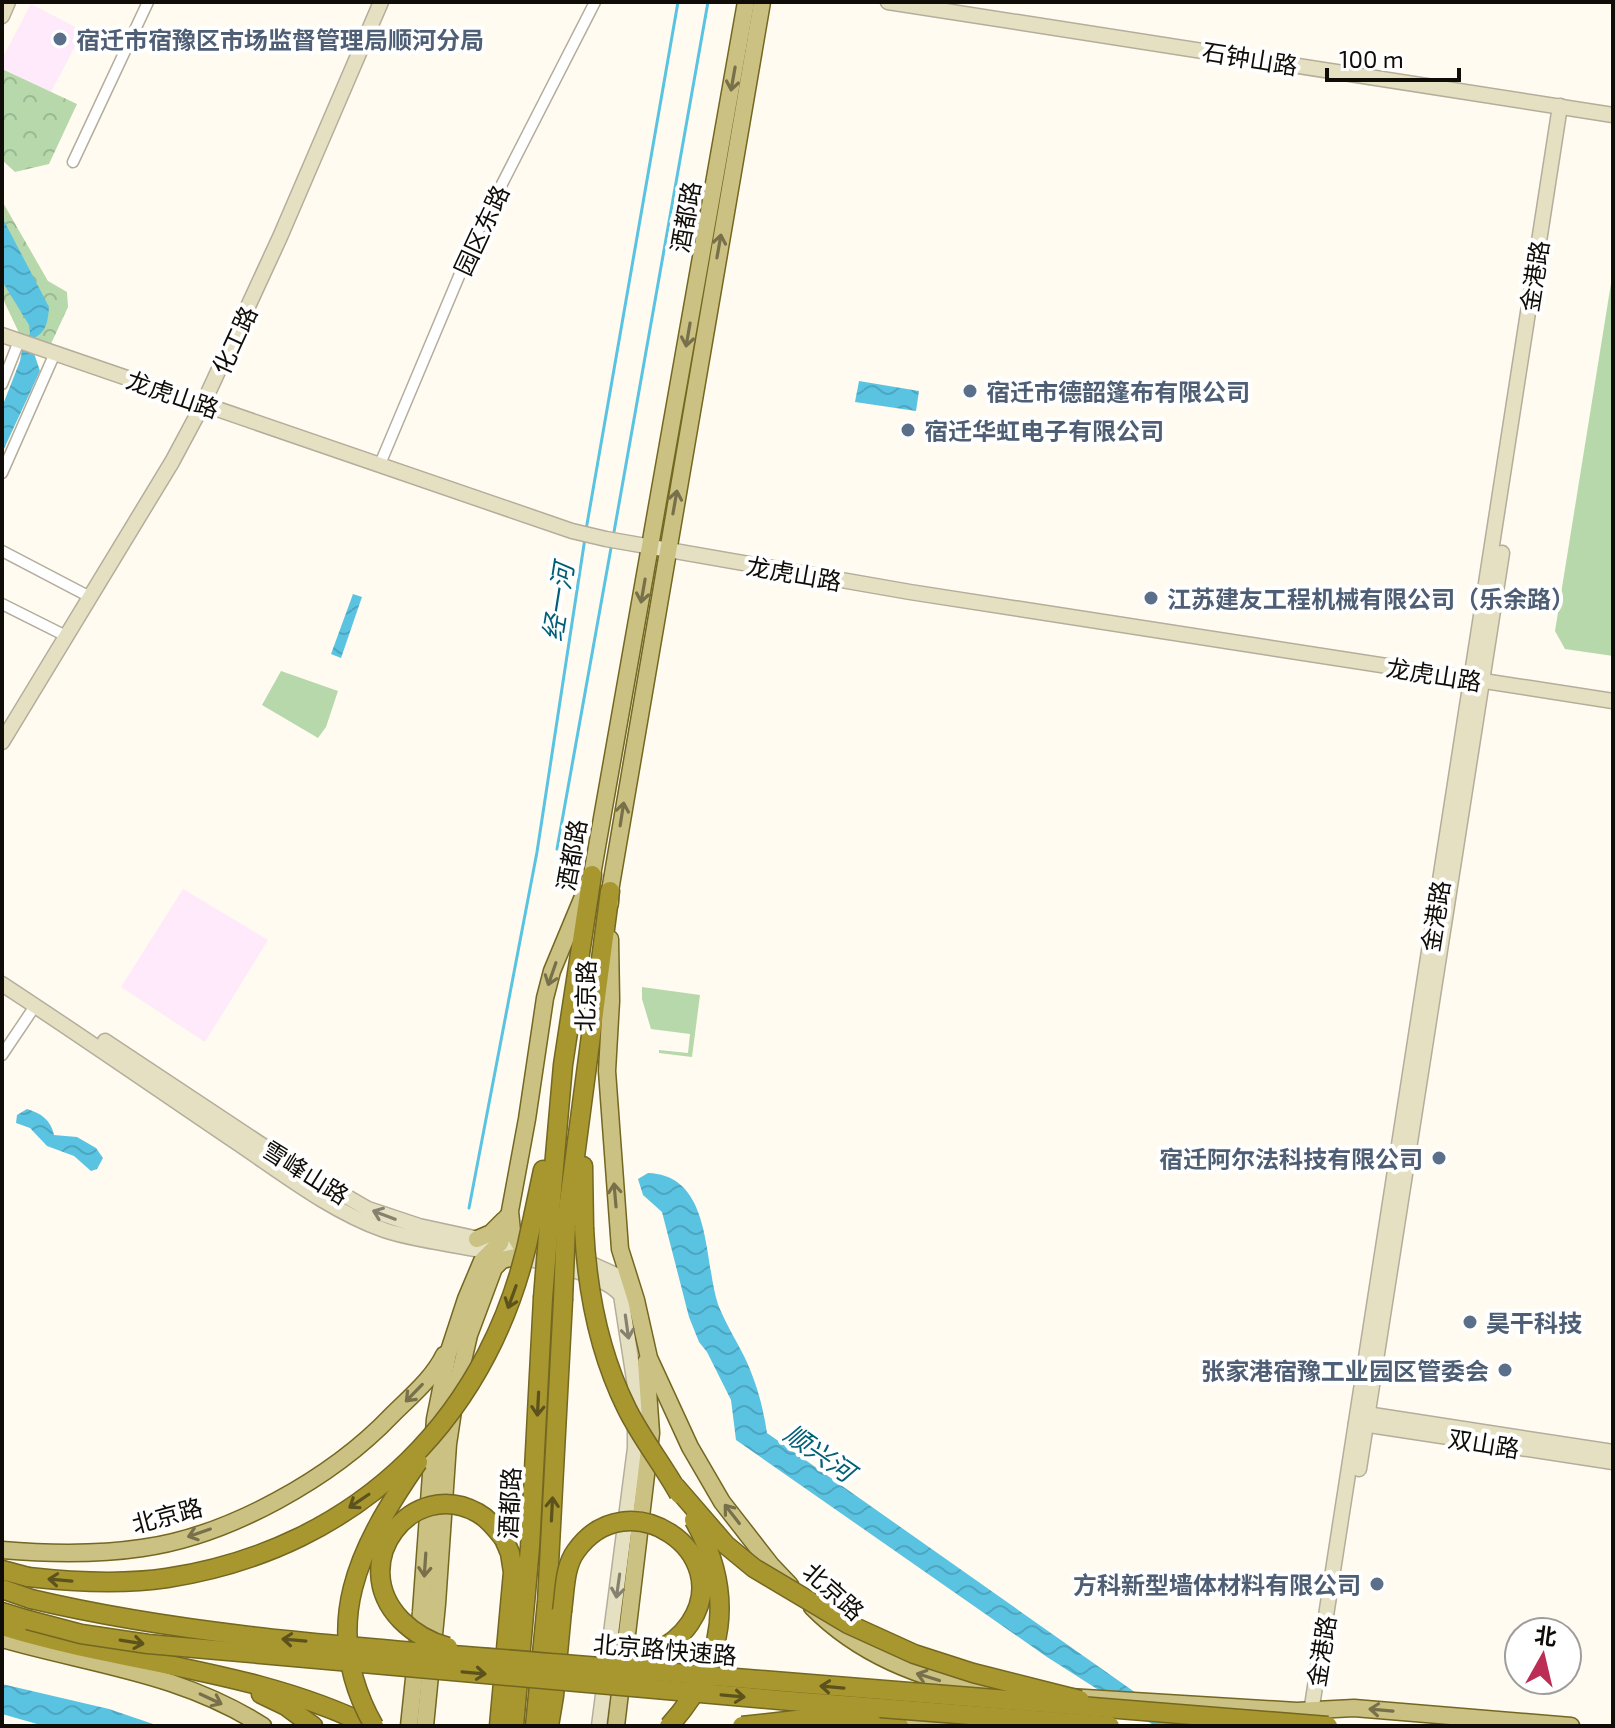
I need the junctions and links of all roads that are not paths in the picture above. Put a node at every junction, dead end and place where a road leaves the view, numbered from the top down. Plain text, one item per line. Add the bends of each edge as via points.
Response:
1 (8, 2) edge
2 (148, 2) edge
3 (381, 2) edge
4 (595, 2) edge
5 (746, 2) edge
6 (762, 2) edge
7 (888, 2) edge
8 (2, 16) edge
9 (1565, 107) junction
10 (1613, 115) edge
11 (73, 162) dead end
12 (2, 335) edge
13 (19, 341) junction
14 (55, 353) junction
15 (2, 384) edge
16 (203, 404) junction
17 (380, 464) junction
18 (2, 473) edge
19 (659, 549) junction
20 (2, 551) edge
21 (90, 597) junction
22 (2, 604) edge
23 (66, 636) junction
24 (1477, 681) junction
25 (1613, 701) edge
26 (2, 742) edge
27 (592, 875) junction
28 (610, 891) junction
29 (2, 973) edge
30 (2, 984) edge
31 (35, 1006) junction
32 (2, 1055) edge
33 (512, 1195) junction
34 (558, 1225) junction
35 (485, 1246) junction
36 (620, 1249) junction
37 (518, 1252) junction
38 (618, 1276) junction
39 (602, 1281) junction
40 (636, 1300) junction
41 (456, 1328) junction
42 (643, 1331) junction
43 (1362, 1418) junction
44 (445, 1423) junction
45 (1613, 1452) edge
46 (1613, 1462) edge
47 (675, 1486) junction
48 (2, 1550) edge
49 (2, 1570) edge
50 (2, 1589) edge
51 (2, 1612) edge
52 (12, 1629) edge
53 (498, 1659) junction
54 (550, 1663) junction
55 (172, 1664) junction
56 (1182, 1715) junction
57 (1318, 1719) edge
58 (873, 1724) junction
59 (263, 1726) edge
60 (313, 1726) edge
61 (372, 1726) edge
62 (409, 1726) edge
63 (425, 1726) edge
64 (499, 1726) edge
65 (514, 1726) edge
66 (535, 1726) edge
67 (549, 1726) edge
68 (599, 1726) edge
69 (616, 1726) edge
70 (669, 1726) edge
71 (742, 1726) edge
72 (802, 1726) edge
73 (830, 1726) edge
74 (899, 1726) edge
75 (968, 1726) edge
76 (1110, 1726) edge
77 (1571, 1726) edge

1 - 8 street
2 - 11 street
3 - 16 street, 化工路
4 - 17 street, 园区东路 via 478,231
5 -> 19 main road, 酒都路
19 -> 6 main road, 酒都路
7 - 9 street, 石钟山路
9 - 10 street, 石钟山路
9 - 24 street, 金港路
12 - 13 street, 龙虎山路
13 - 14 street, 龙虎山路
13 - 15 street
14 - 16 street, 龙虎山路
14 - 18 street
16 - 17 street, 龙虎山路
16 - 21 street, 化工路
17 - 19 street, 龙虎山路 via 572,531
19 - 24 street, 龙虎山路
19 -> 27 main road, 酒都路
28 -> 19 main road, 酒都路
20 - 21 street
21 - 23 street, 化工路
22 - 23 street
23 - 26 street, 化工路
24 - 25 street, 龙虎山路
24 - 43 street, 金港路
27 -> 33 main road via 545,998
27 - 34 highway, 酒都路 via 563,1065
28 - 34 highway, 酒都路
36 -> 28 main road, 北京路 via 607,1071
35 -> 29 street, 雪峰山路 via 391,1218 336,1193
30 - 31 street, 雪峰山路
31 - 32 street
31 - 35 street, 雪峰山路 via 353,1216 393,1232
33 - 35 main road via 502,1223
33 - 37 main road via 510,1222
34 -> 44 highway, bridge via 526,1254 493,1342
34 - 47 highway, bridge via 589,1285 604,1349 627,1409
34 -> 65 highway, 酒都路, bridge via 543,1298
66 -> 34 highway, 酒都路, bridge via 563,1300
35 - 37 street, 雪峰山路
35 - 41 main road
36 - 38 street
36 - 40 main road, 北京路
37 - 38 street, 雪峰山路 via 589,1263
37 - 39 street
37 - 63 main road via 494,1268 469,1335 456,1391
38 - 39 street
38 - 40 street
39 -> 68 street via 624,1302 635,1386 635,1448
40 - 42 main road, 北京路
41 -> 48 main road, 北京路 via 433,1371 360,1445 303,1487 247,1516 145,1548 64,1554
41 -> 62 main road via 435,1419
57 -> 42 main road, 北京路 via 997,1693 891,1664 830,1625 771,1565 722,1502 690,1447 649,1358
42 - 69 main road via 651,1433
43 - 45 street, 双山路
43 - 46 street, 双山路
43 - 57 street, 金港路
44 -> 49 highway, bridge via 367,1497 323,1525 249,1559 164,1579 102,1582
44 - 61 highway, bridge via 373,1532 350,1599 349,1656
47 - 56 highway, bridge via 745,1560 848,1624 914,1654 1086,1701
47 - 70 highway, bridge via 709,1545 720,1605 718,1633 701,1685
53 -> 50 highway, 北京路快速路, bridge via 234,1634 96,1614
51 - 52 highway, 北京路快速路
52 - 55 highway
52 -> 59 main road via 147,1673 216,1700
52 -> 76 highway, 北京路快速路, bridge
53 - 54 highway, 北京路快速路, bridge
53 - 64 highway, bridge via 421,1637 393,1612 379,1573 387,1540 404,1520 427,1508 463,1507 490,1522 504,1539 513,1572
56 -> 54 highway, 北京路快速路, bridge
54 - 67 highway, bridge via 632,1658 668,1645 696,1615 701,1584 689,1550 661,1526 633,1521 605,1526 575,1552 567,1571 562,1611 554,1696
55 - 60 highway via 245,1687
55 - 61 highway via 290,1693
56 - 57 highway, 北京路快速路, bridge
77 -> 57 main road, 北京路 via 1354,1708
58 - 71 highway, bridge via 805,1719
58 - 73 highway, bridge
58 - 74 highway
72 - 75 main road via 858,1720

